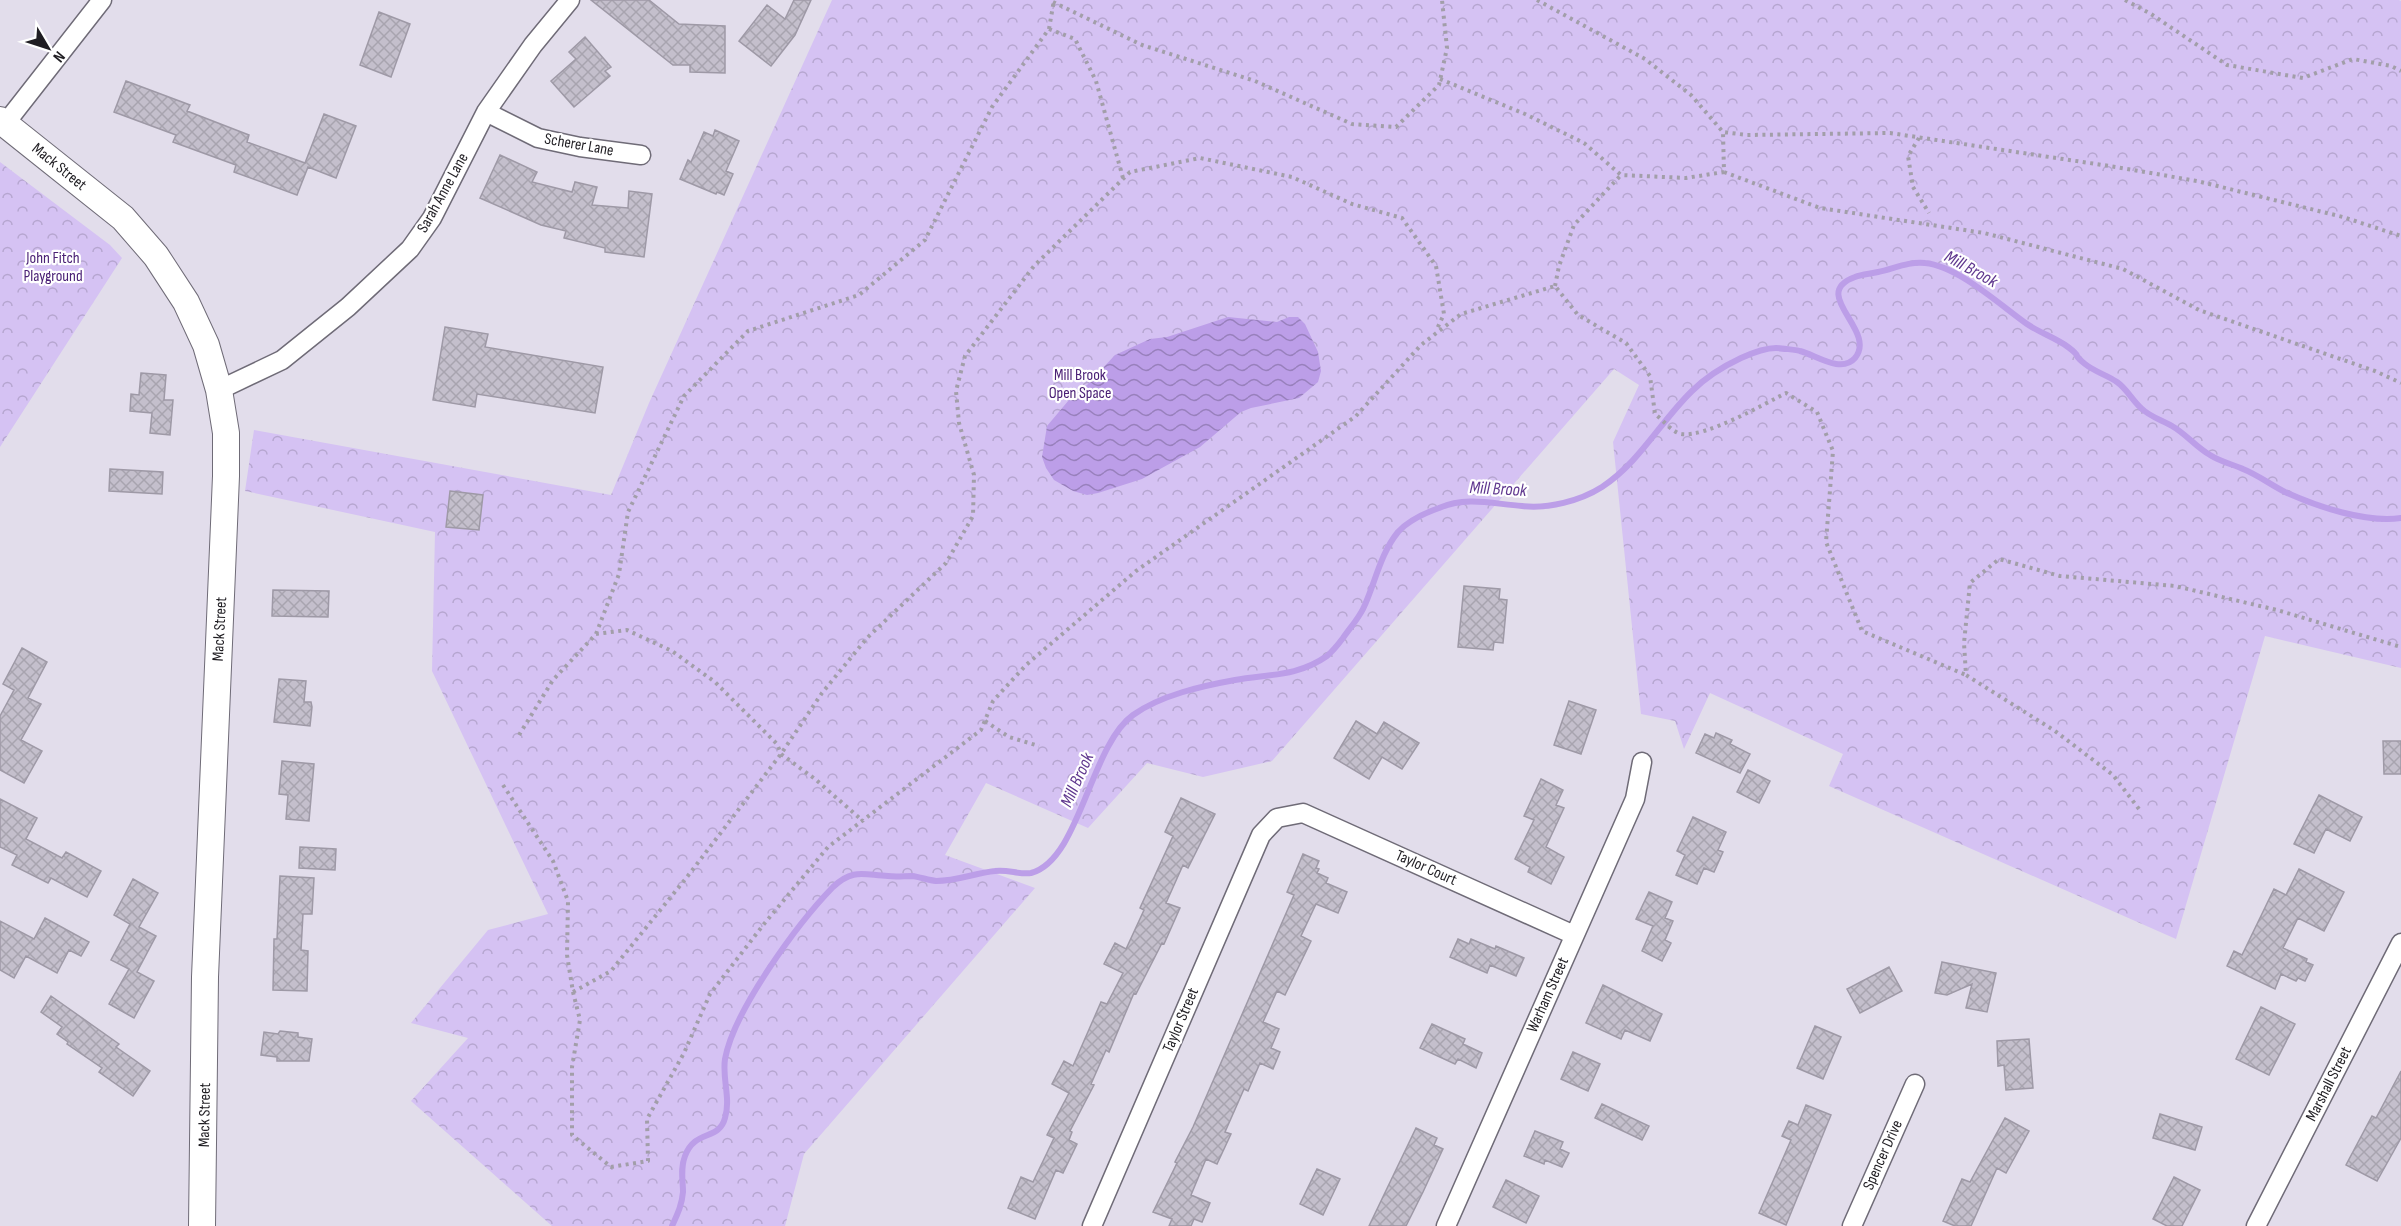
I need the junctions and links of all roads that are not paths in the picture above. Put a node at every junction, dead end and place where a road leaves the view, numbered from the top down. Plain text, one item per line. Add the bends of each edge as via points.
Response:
1 (102, 0) edge
2 (570, 0) edge
3 (486, 112) junction
4 (3, 122) edge
5 (641, 155) dead end
6 (219, 390) junction
7 (1641, 762) dead end
8 (1276, 818) joint
9 (1574, 936) junction
10 (2401, 943) edge
11 (1915, 1084) dead end
12 (202, 1226) edge
13 (1092, 1226) edge
14 (1446, 1226) edge
15 (1852, 1226) edge
16 (2256, 1226) edge

1 - 4 street
2 - 3 street, Sarah Anne Lane
3 - 5 street, Scherer Lane via 538,138
3 - 6 street, Sarah Anne Lane via 432,218 410,249 348,307 282,360
4 - 6 street, Mack Street via 123,218 156,256 186,302 206,345
6 - 12 street, Mack Street via 226,433 226,476 206,977
7 - 9 street, Warham Street via 1635,799
8 - 9 street, Taylor Court via 1303,813
8 - 13 street, Taylor Street via 1261,835
9 - 14 street, Warham Street
10 - 16 street, Marshall Street
11 - 15 street, Spencer Drive

